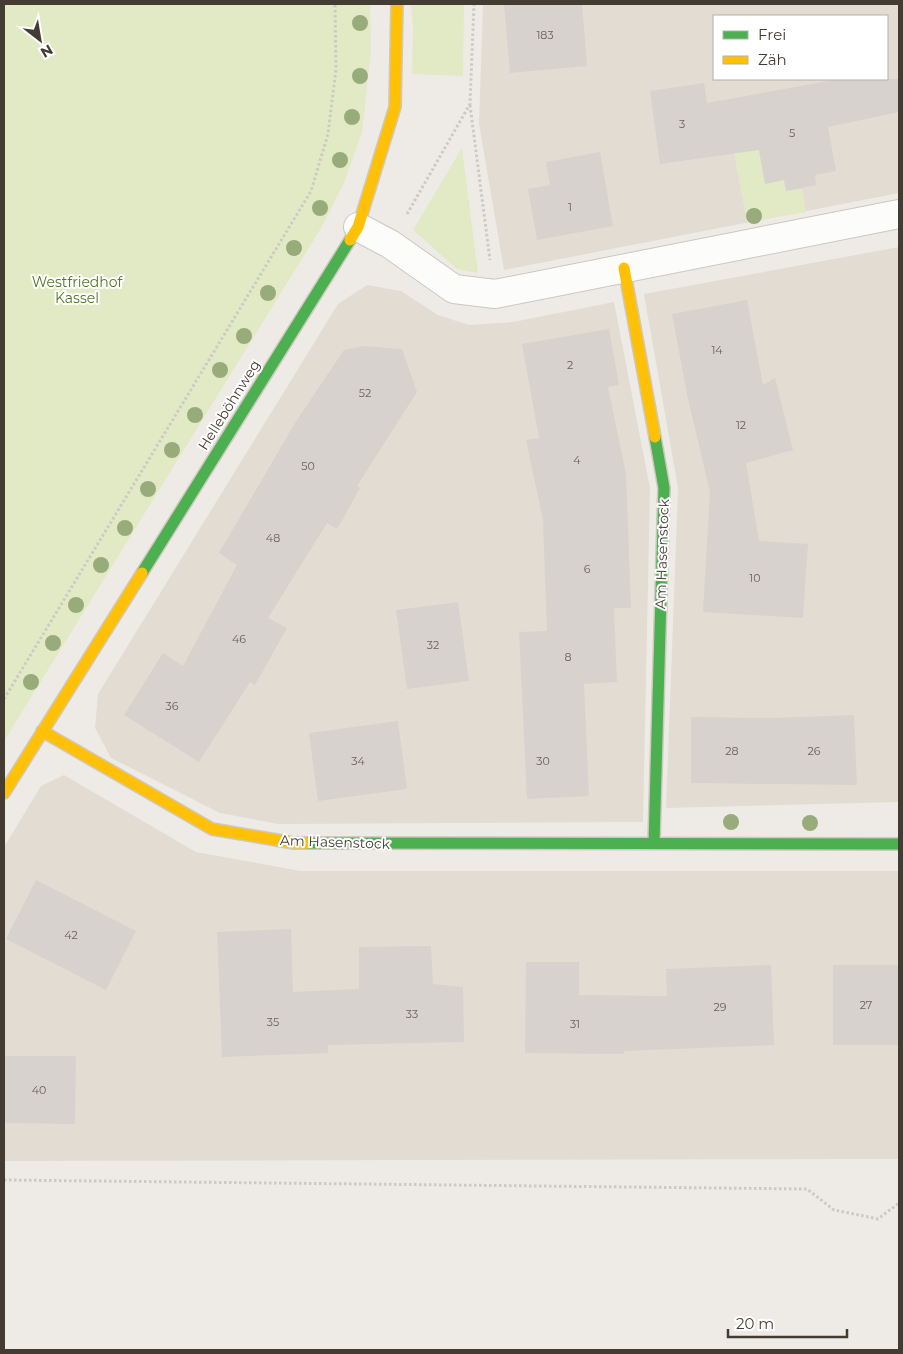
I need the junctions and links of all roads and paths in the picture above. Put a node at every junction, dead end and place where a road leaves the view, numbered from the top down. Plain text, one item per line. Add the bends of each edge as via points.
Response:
1 (334, 4) edge
2 (397, 4) edge
3 (474, 4) edge
4 (470, 104) junction
5 (899, 214) edge
6 (358, 228) junction
7 (390, 244) junction
8 (624, 268) junction
9 (495, 294) junction
10 (4, 699) edge
11 (42, 731) junction
12 (4, 793) edge
13 (654, 843) junction
14 (899, 844) edge
15 (4, 1180) edge
16 (899, 1203) edge

1 - 10 path via 336,69 328,134 311,191
2 - 6 street, Helleböhnweg via 395,107
3 - 4 path
4 - 7 path
4 - 9 path
5 - 8 street
6 - 7 street
6 - 11 street, Helleböhnweg
7 - 9 street via 454,289
8 - 9 street
8 - 13 street, Am Hasenstock via 664,488
11 - 12 street, Helleböhnweg
11 - 13 street, Am Hasenstock via 212,829 294,843
13 - 14 street, Am Hasenstock
15 - 16 path via 807,1189 834,1210 878,1219

